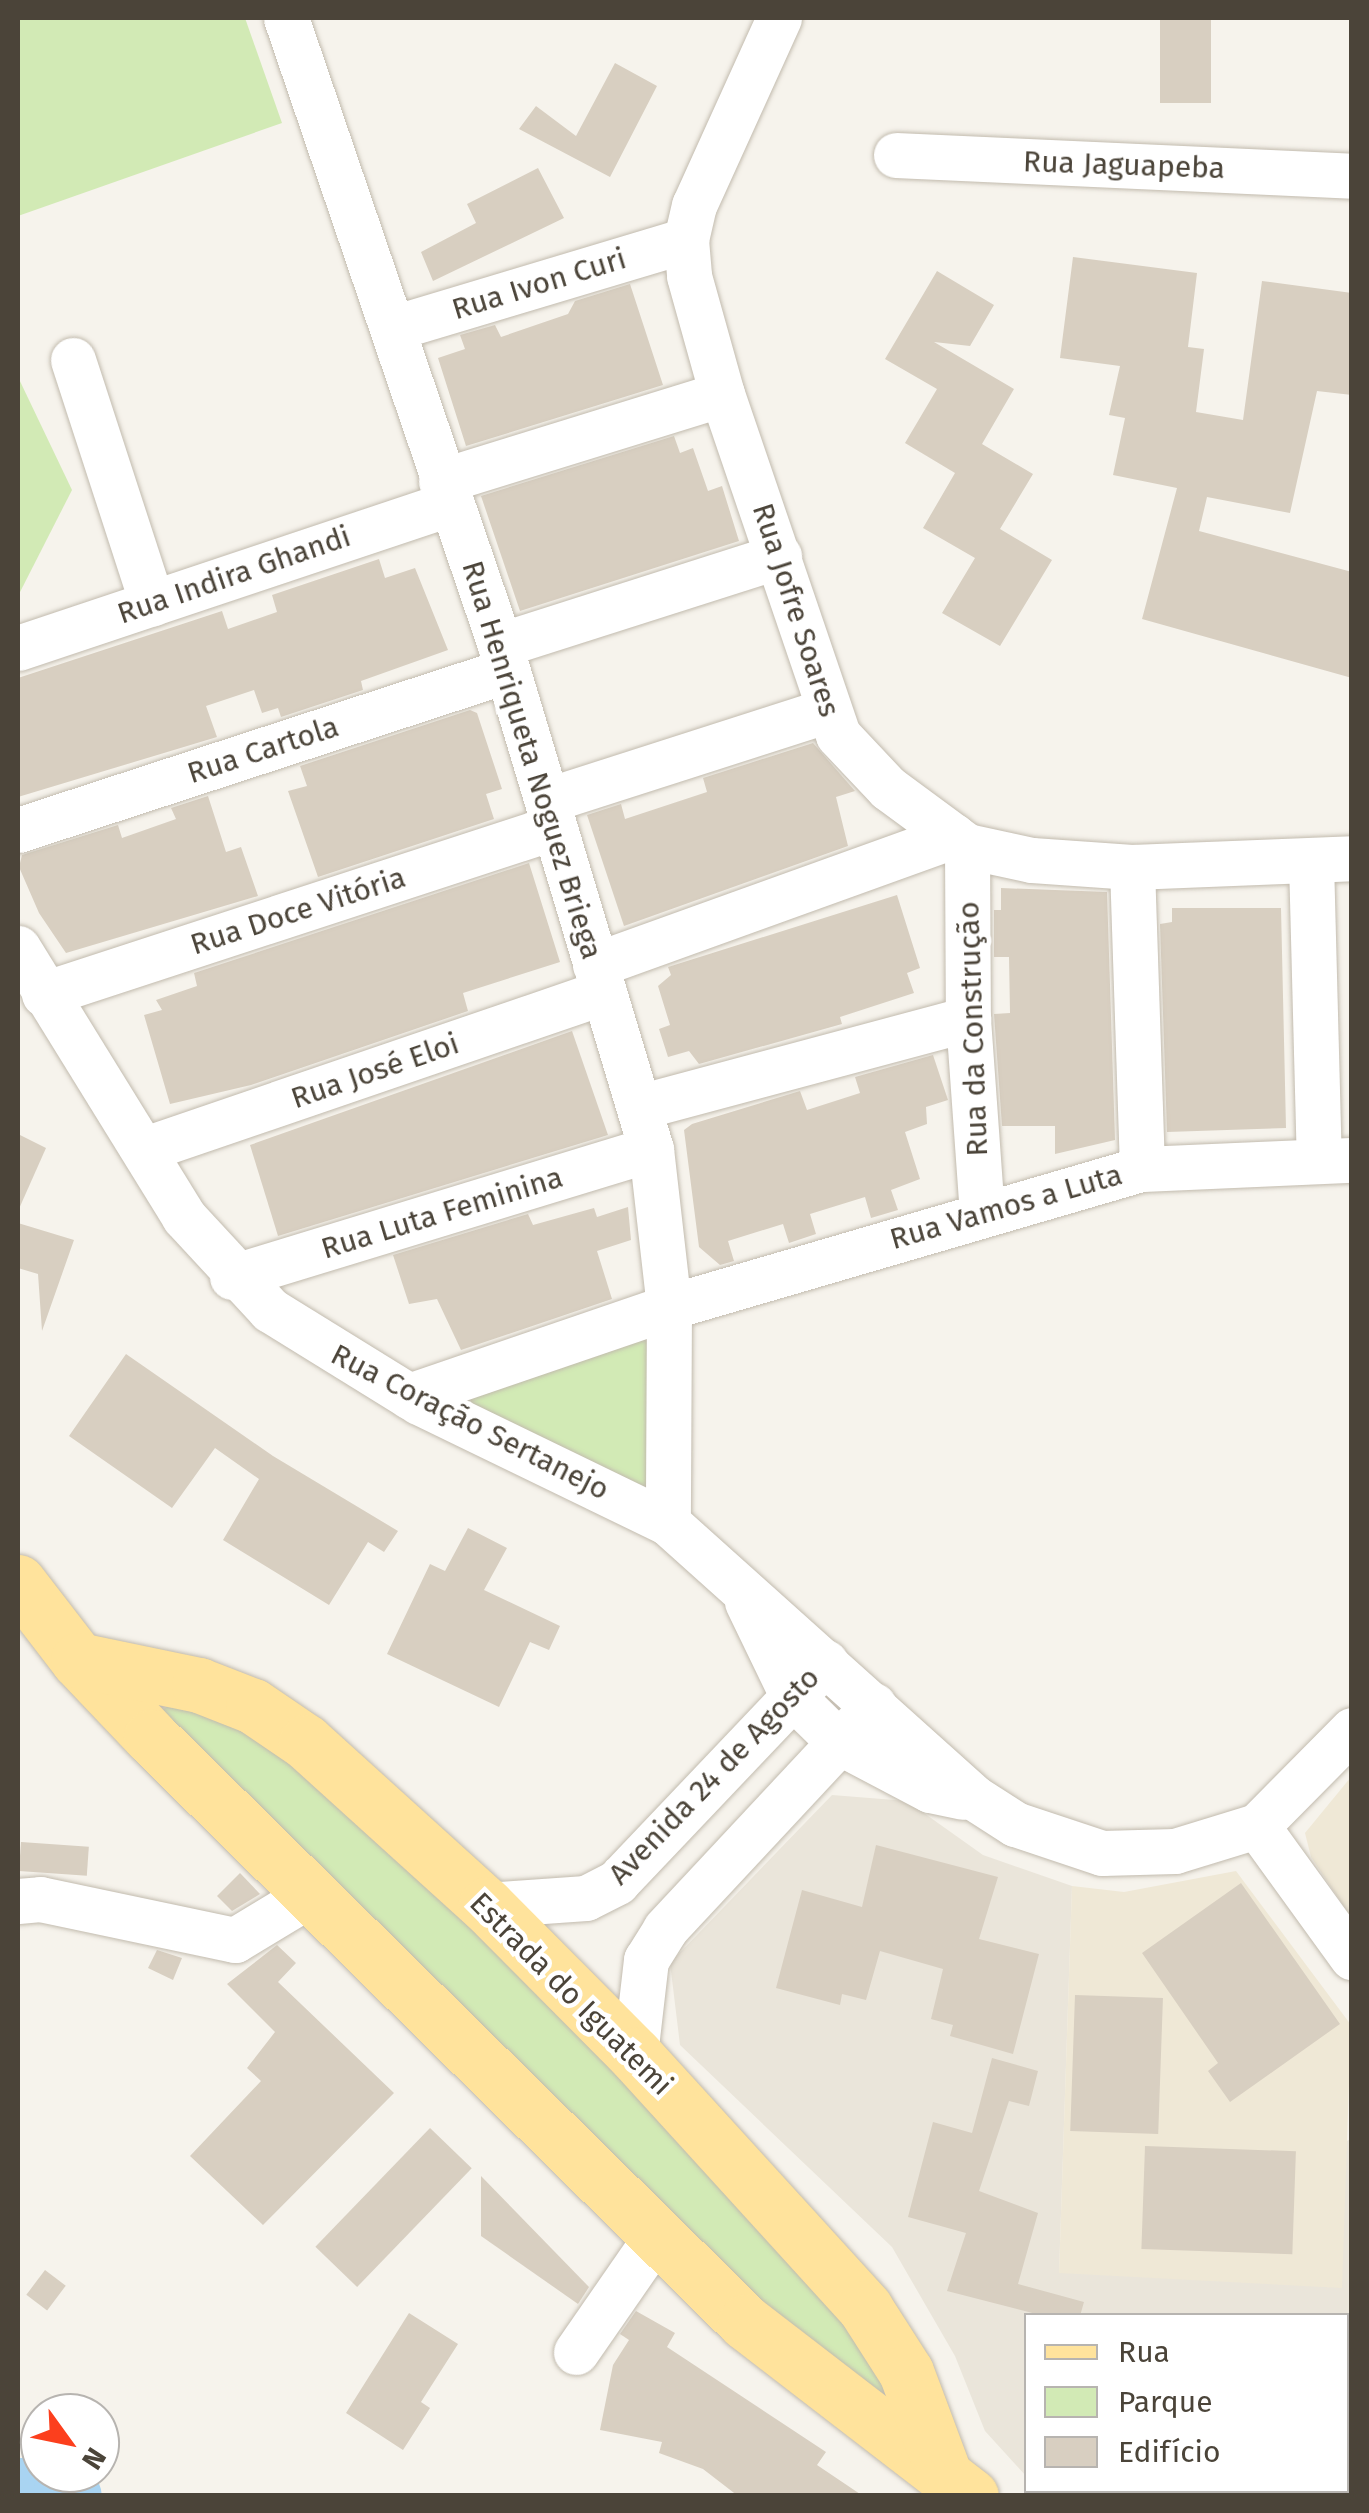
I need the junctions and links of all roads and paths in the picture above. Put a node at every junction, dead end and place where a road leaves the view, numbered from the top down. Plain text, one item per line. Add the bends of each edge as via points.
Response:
1 (286, 18) edge
2 (779, 18) edge
3 (896, 155) dead end
4 (1352, 176) edge
5 (686, 240) junction
6 (393, 328) junction
7 (73, 360) dead end
8 (722, 394) junction
9 (446, 492) junction
10 (779, 556) junction
11 (152, 603) junction
12 (18, 648) edge
13 (504, 657) junction
14 (826, 710) junction
15 (550, 814) junction
16 (18, 830) edge
17 (960, 841) junction
18 (1331, 860) edge
19 (1132, 866) junction
20 (18, 948) edge
21 (599, 978) junction
22 (44, 994) junction
23 (968, 1019) junction
24 (639, 1106) junction
25 (146, 1149) junction
26 (651, 1150) junction
27 (1335, 1160) edge
28 (1142, 1169) junction
29 (982, 1212) junction
30 (232, 1276) junction
31 (669, 1307) junction
32 (409, 1396) junction
33 (668, 1523) junction
34 (18, 1582) edge
35 (737, 1582) junction
36 (78, 1660) junction
37 (826, 1662) junction
38 (199, 1685) junction
39 (792, 1697) junction
40 (874, 1705) junction
41 (1352, 1730) edge
42 (150, 1737) junction
43 (839, 1742) junction
44 (974, 1798) junction
45 (1257, 1826) junction
46 (618, 1882) junction
47 (311, 1894) junction
48 (18, 1902) edge
49 (486, 1905) junction
50 (665, 1929) junction
51 (1352, 1957) edge
52 (635, 2055) junction
53 (657, 2234) junction
54 (576, 2352) dead end
55 (906, 2372) junction
56 (858, 2415) junction
57 (957, 2483) edge

1 - 6 street, Rua Henriqueta Noguez Briega
2 - 5 street, Rua Jofre Soares via 694,205
3 - 4 street, Rua Jaguapeba
5 - 6 street, Rua Ivon Curi
5 - 8 street, Rua Jofre Soares via 688,276
6 - 9 street, Rua Henriqueta Noguez Briega
7 - 11 street
8 - 9 street, Rua Indira Ghandi
8 - 10 street, Rua Jofre Soares
9 - 11 street, Rua Indira Ghandi
9 - 13 street, Rua Henriqueta Noguez Briega
10 - 13 street, Rua Cartola
10 - 14 street, Rua Jofre Soares
11 - 12 street, Rua Indira Ghandi
13 - 15 street, Rua Henriqueta Noguez Briega
13 - 16 street, Rua Cartola
14 - 15 street, Rua Doce Vitória
14 - 17 street, Rua Jofre Soares via 866,768
15 - 21 street, Rua Henriqueta Noguez Briega
15 - 22 street, Rua Doce Vitória
17 - 19 street, Rua Jofre Soares via 1032,860
17 - 21 street, Rua José Eloi
17 - 23 street, Rua da Construção
18 - 19 street, Rua Jofre Soares
18 - 27 street
19 - 28 street
20 - 22 street, Rua Coração Sertanejo
21 - 24 street, Rua Henriqueta Noguez Briega
21 - 25 street, Rua José Eloi
22 - 25 street, Rua Coração Sertanejo
23 - 24 street
23 - 29 street, Rua da Construção
24 - 26 street, Rua Henriqueta Noguez Briega
25 - 30 street, Rua Coração Sertanejo via 184,1217
26 - 30 street, Rua Luta Feminina
26 - 31 street, Rua Henriqueta Noguez Briega
27 - 28 street, Rua Vamos a Luta
28 - 29 street, Rua Vamos a Luta
29 - 31 street, Rua Vamos a Luta
30 - 32 street, Rua Coração Sertanejo via 320,1345
31 - 32 street, Rua Vamos a Luta
31 - 33 street, Rua Henriqueta Noguez Briega
32 - 33 street, Rua Coração Sertanejo
33 - 35 street, Rua Coração Sertanejo
34 - 36 main road, Estrada do Iguatemi
35 - 37 street, Rua Coração Sertanejo
35 - 39 street, Rua Coração Sertanejo
36 - 38 main road, Estrada do Iguatemi
36 - 42 main road, Estrada do Iguatemi
37 - 39 street, Avenida 24 de Agosto
37 - 40 street, Rua Coração Sertanejo
38 - 42 main road via 165,1702
38 - 49 main road, Estrada do Iguatemi via 295,1732
39 - 43 street, Rua Coração Sertanejo
39 - 46 street, Avenida 24 de Agosto
40 - 43 street
40 - 44 street, Rua Coração Sertanejo
41 - 45 street
42 - 47 main road, Estrada do Iguatemi
43 - 44 street, Rua Coração Sertanejo via 930,1790
43 - 50 street
44 - 45 street, Rua Coração Sertanejo via 1056,1842 1102,1854 1175,1851
45 - 51 street
46 - 49 street, Avenida 24 de Agosto via 586,1898
46 - 50 street via 620,1906 633,1923
47 - 48 street via 235,1940 40,1899
47 - 53 main road, Estrada do Iguatemi
49 - 52 main road, Estrada do Iguatemi
50 - 52 street via 646,1960
52 - 55 main road, Estrada do Iguatemi via 866,2308
53 - 54 street
53 - 56 main road, Estrada do Iguatemi via 745,2322
55 - 56 main road via 892,2402
55 - 57 main road, Estrada do Iguatemi
56 - 57 main road, Estrada do Iguatemi

